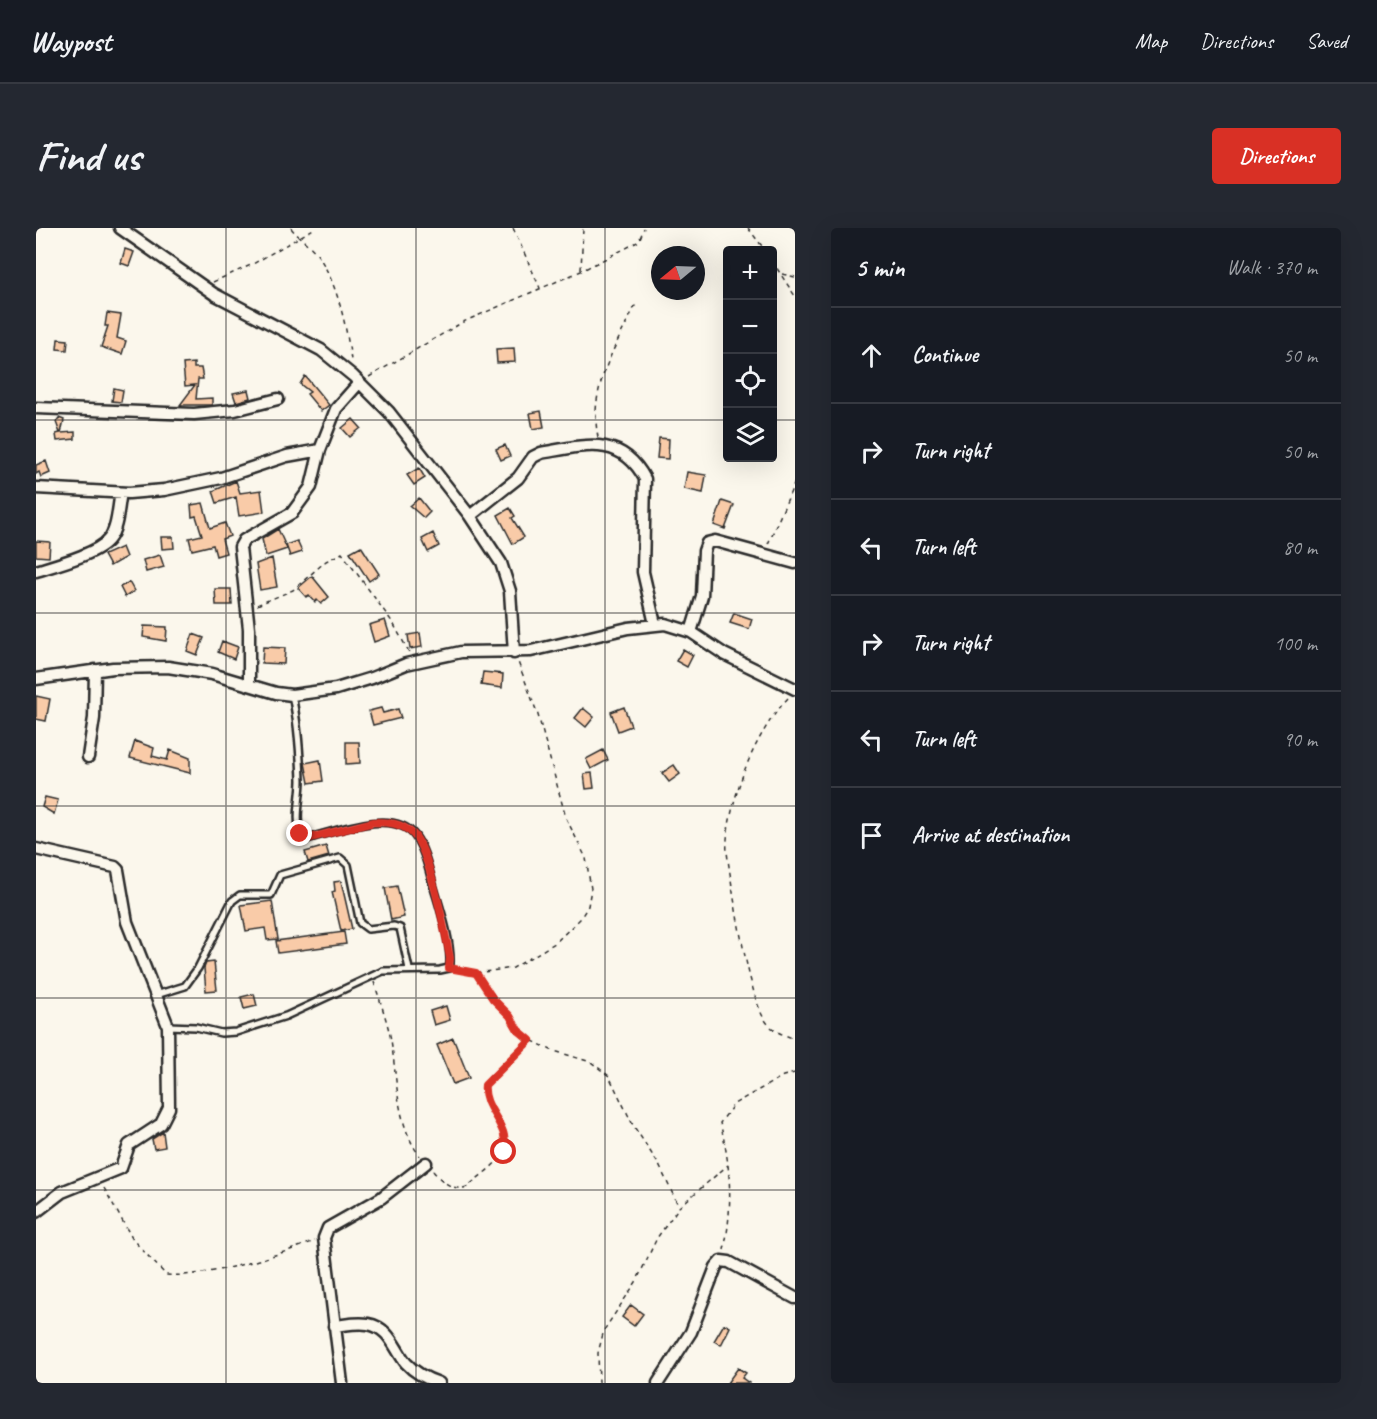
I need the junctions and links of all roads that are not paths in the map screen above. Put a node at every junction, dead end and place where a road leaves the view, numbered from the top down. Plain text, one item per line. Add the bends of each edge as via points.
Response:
1 (120, 228) edge
2 (356, 380) junction
3 (278, 399) dead end
4 (36, 408) edge
5 (320, 450) junction
6 (36, 488) edge
7 (121, 493) junction
8 (470, 516) junction
9 (795, 563) edge
10 (36, 571) edge
11 (654, 624) junction
12 (691, 632) junction
13 (514, 653) junction
14 (94, 670) junction
15 (36, 680) edge
16 (249, 684) junction
17 (792, 693) edge
18 (292, 695) junction
19 (88, 757) dead end
20 (36, 849) edge
21 (409, 969) junction
22 (156, 995) junction
23 (168, 1026) junction
24 (426, 1163) road end
25 (36, 1212) edge
26 (795, 1298) edge
27 (334, 1326) junction
28 (342, 1383) edge
29 (439, 1383) edge
30 (658, 1383) edge

1 - 2 street via 201,285 321,350
2 - 5 street via 336,408
2 - 8 street via 406,433
3 - 4 street via 222,413
5 - 7 street via 287,456 195,485
5 - 16 street via 310,487 292,513 242,543 239,557 247,609
6 - 7 street
7 - 10 street via 108,540
8 - 11 street via 518,478 536,455 599,444 630,461 645,479 643,572
8 - 13 street via 506,575
9 - 12 street via 715,541 707,543 702,596
11 - 12 street
11 - 13 street
12 - 17 street
13 - 18 street via 461,652 413,662 336,689
14 - 15 street
14 - 16 street via 168,668
14 - 19 street via 94,718
16 - 18 street
18 - 21 lane via 297,717 300,834 306,839 385,822 414,834 422,850 435,892 449,968
20 - 22 street via 117,869 127,922
21 - 22 lane via 400,928 368,929 360,923 348,865 340,858 280,875 271,895 240,895 232,901 185,986
21 - 23 lane via 383,971 286,1016 236,1032
22 - 23 street
23 - 25 street via 166,1118 129,1145 121,1168 62,1192
24 - 27 street via 381,1198 328,1228 324,1238
26 - 30 street via 721,1261 691,1332
27 - 28 street
27 - 29 street via 368,1324 380,1328 407,1364

